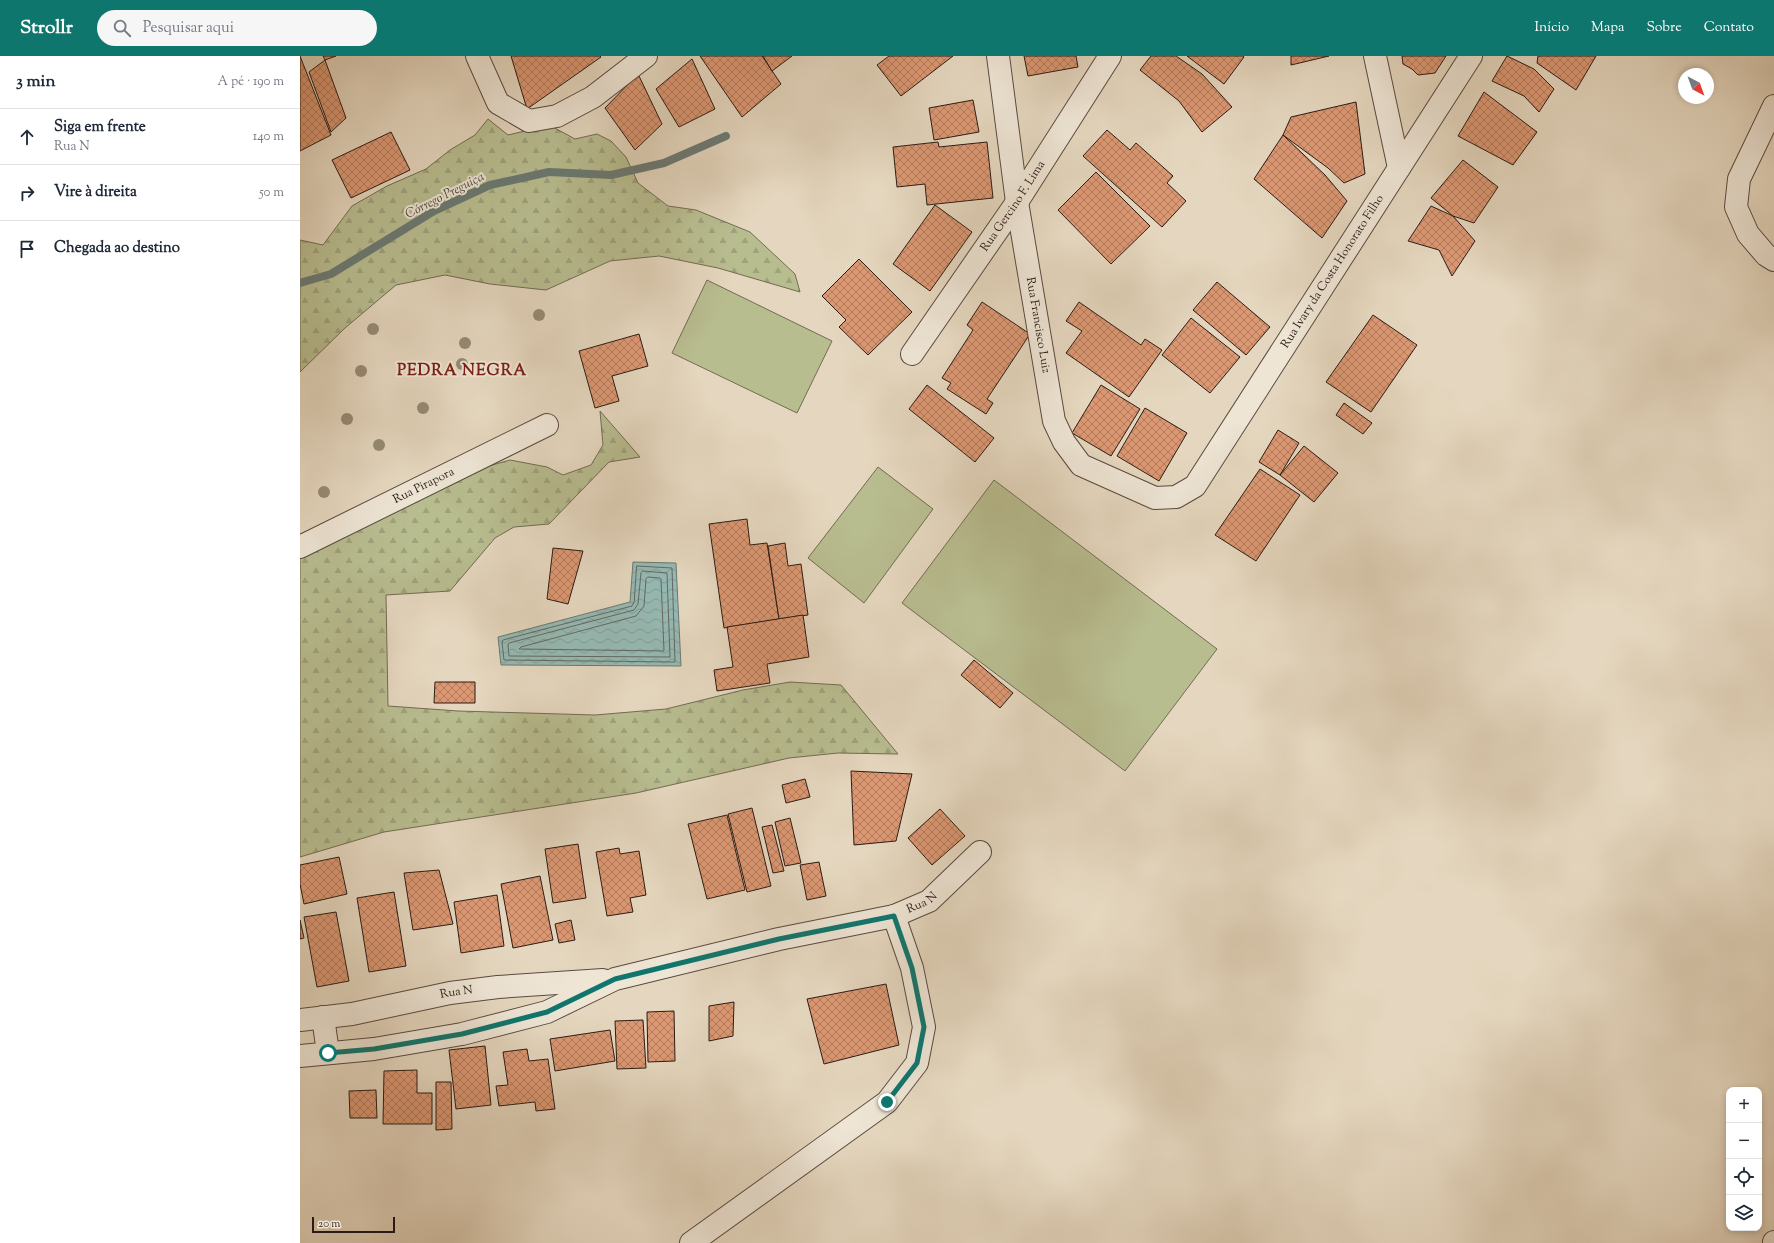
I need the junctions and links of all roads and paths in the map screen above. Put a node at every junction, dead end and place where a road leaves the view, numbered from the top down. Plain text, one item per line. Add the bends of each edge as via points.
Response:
1 (477, 56) edge
2 (646, 56) edge
3 (998, 56) edge
4 (1110, 56) edge
5 (1375, 56) edge
6 (1471, 56) edge
7 (1774, 106) edge
8 (1399, 168) junction
9 (1017, 202) junction
10 (1774, 260) edge
11 (912, 354) dead end
12 (546, 425) dead end
13 (1195, 486) joint
14 (300, 546) edge
15 (980, 852) dead end
16 (894, 916) junction
17 (615, 979) junction
18 (324, 1017) junction
19 (300, 1020) edge
20 (328, 1053) junction
21 (300, 1056) edge
22 (691, 1243) edge

1 - 2 street via 498,103 528,122 557,116 593,97
3 - 9 street, Rua Francisco Luiz
4 - 9 street, Rua Gercino F. Lima
5 - 8 street
6 - 8 street, Rua Ivary da Costa Honorato Filho
7 - 10 street via 1739,179 1736,207 1748,234 1766,255
8 - 13 street, Rua Ivary da Costa Honorato Filho
9 - 11 street, Rua Gercino F. Lima
9 - 13 street, Rua Francisco Luiz via 1054,421 1064,442 1082,465 1155,498 1176,497
12 - 14 street, Rua Pirapora
15 - 16 street, Rua N via 929,901
16 - 17 street, Rua N via 779,939
16 - 22 street via 912,968 924,1027 917,1063 887,1102
17 - 18 street, Rua N via 450,993 352,1014
17 - 20 street, Rua N via 547,1012 469,1032 374,1049
18 - 19 street, Rua N
18 - 20 street
20 - 21 street, Rua N

